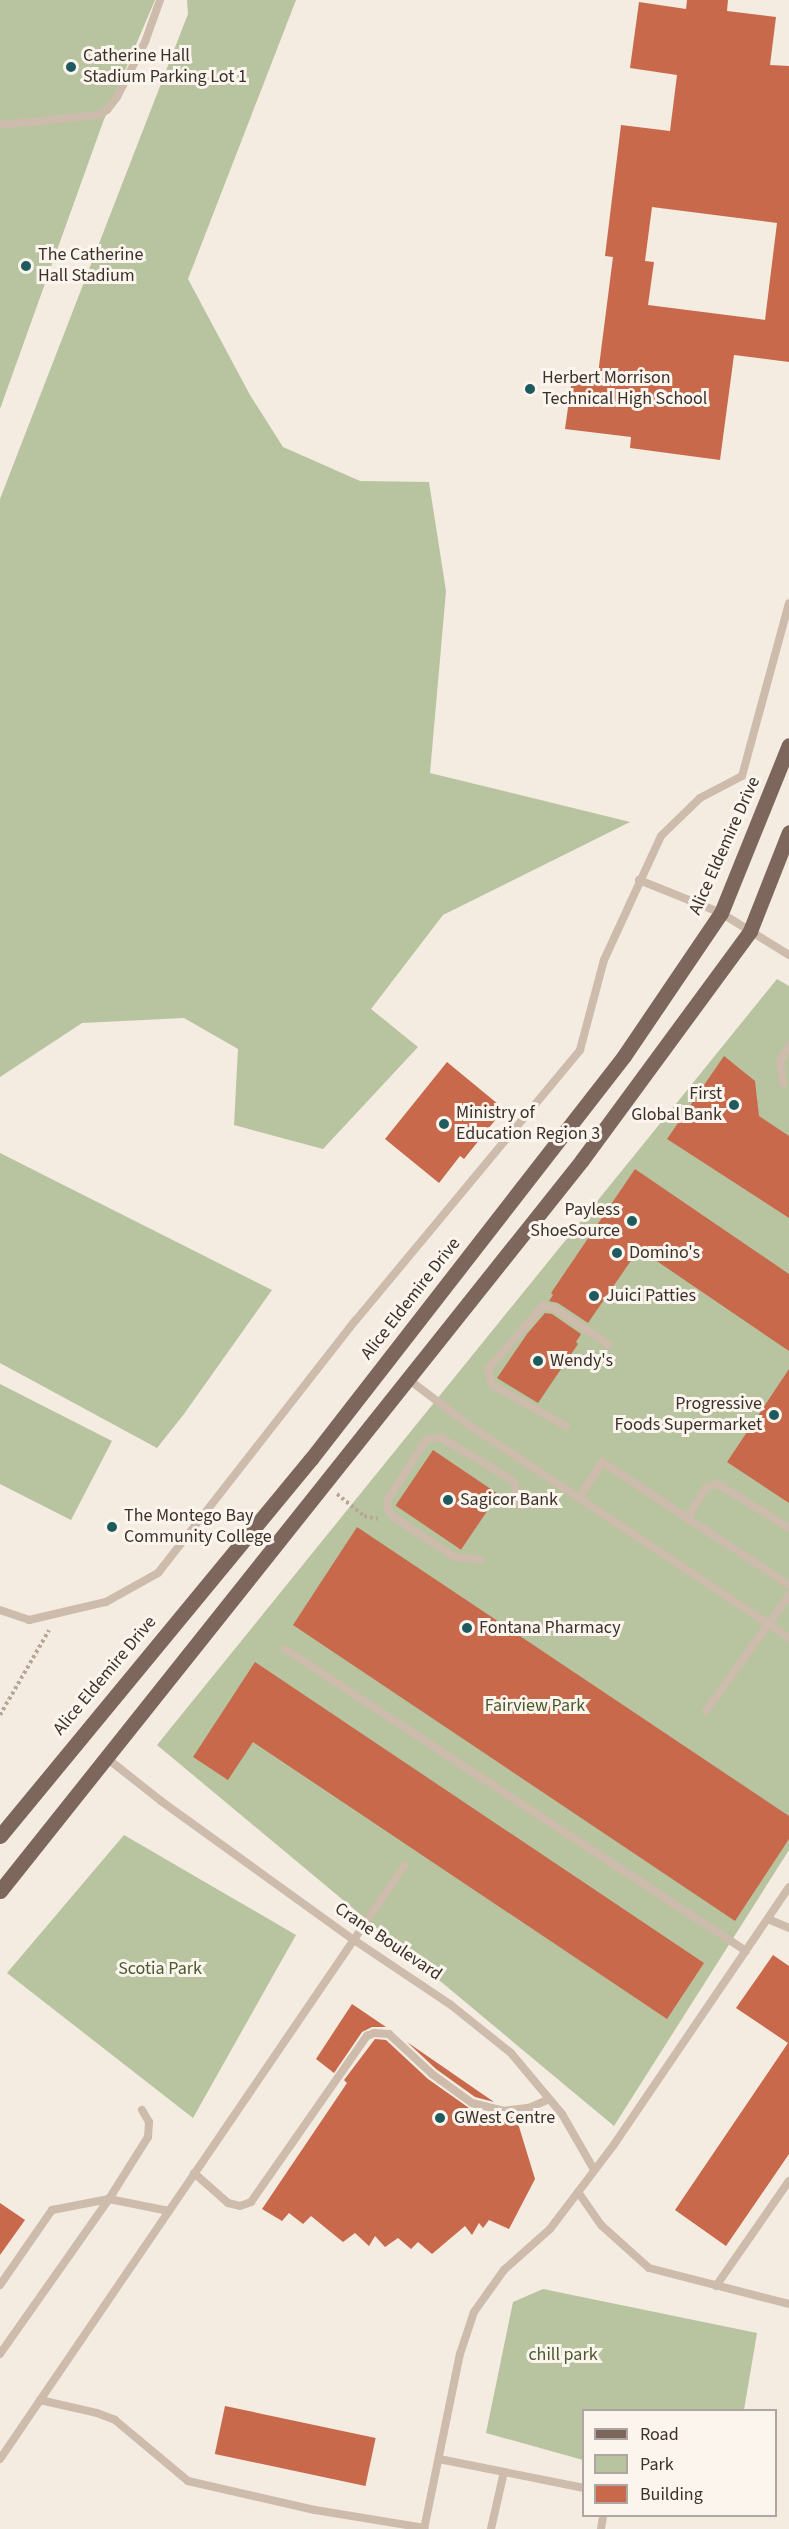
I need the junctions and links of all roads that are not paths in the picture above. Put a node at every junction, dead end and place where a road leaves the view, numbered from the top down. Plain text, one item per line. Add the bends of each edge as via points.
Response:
1 (160, 0) edge
2 (0, 125) edge
3 (789, 603) edge
4 (789, 746) edge
5 (789, 832) edge
6 (639, 880) junction
7 (721, 913) junction
8 (750, 931) junction
9 (789, 955) edge
10 (789, 1045) edge
11 (783, 1083) dead end
12 (609, 1345) dead end
13 (408, 1379) junction
14 (566, 1426) dead end
15 (579, 1498) junction
16 (522, 1507) dead end
17 (687, 1518) junction
18 (789, 1528) edge
19 (481, 1560) dead end
20 (789, 1585) edge
21 (789, 1595) edge
22 (0, 1610) edge
23 (768, 1624) junction
24 (789, 1638) edge
25 (285, 1649) dead end
26 (706, 1711) dead end
27 (108, 1759) junction
28 (0, 1836) edge
29 (404, 1866) dead end
30 (789, 1887) edge
31 (0, 1891) edge
32 (768, 1918) junction
33 (789, 1928) edge
34 (354, 1940) junction
35 (746, 1951) junction
36 (549, 2098) junction
37 (142, 2110) dead end
38 (593, 2168) junction
39 (194, 2174) junction
40 (789, 2181) edge
41 (578, 2192) junction
42 (109, 2199) junction
43 (169, 2211) junction
44 (0, 2285) edge
45 (716, 2286) junction
46 (789, 2304) edge
47 (0, 2354) edge
48 (40, 2400) junction
49 (0, 2458) edge
50 (439, 2459) junction
51 (504, 2472) junction
52 (582, 2488) edge
53 (424, 2528) edge
54 (491, 2529) edge

1 - 2 lane via 145,42 107,110 99,115
3 - 6 lane via 742,776 700,798 661,836
4 - 7 main road, Alice Eldemire Drive
5 - 8 main road
6 - 7 lane
6 - 22 lane via 604,960 580,1050 356,1320 158,1574 106,1602 29,1620
7 - 8 lane
7 - 28 main road, Alice Eldemire Drive via 624,1056 318,1449
8 - 9 lane
8 - 13 main road via 582,1160
10 - 11 lane via 780,1062
12 - 14 lane via 554,1308 543,1306 488,1369 492,1385
13 - 15 lane
13 - 27 main road
15 - 17 lane via 602,1462
15 - 23 lane
16 - 19 lane via 509,1478 440,1437 426,1440 387,1500 393,1517 455,1557
17 - 18 lane via 706,1488 718,1484
17 - 20 lane
21 - 23 lane
23 - 24 lane
23 - 26 lane
25 - 35 lane
27 - 31 main road
27 - 34 lane, Crane Boulevard
29 - 34 lane
30 - 32 lane
32 - 33 lane
32 - 35 lane
34 - 36 lane, Crane Boulevard via 451,2005 511,2053
34 - 39 lane
35 - 38 lane via 613,2146
36 - 38 lane, Crane Boulevard
36 - 39 lane via 529,2108 503,2111 472,2103 388,2034 374,2033 367,2036 250,2202 240,2206 228,2203
37 - 42 lane via 149,2122 148,2137
38 - 41 lane
39 - 43 lane
40 - 45 lane
41 - 45 lane via 602,2225 649,2268
41 - 50 lane via 550,2229 504,2270 474,2312 460,2354
42 - 43 lane
42 - 44 lane via 52,2210
42 - 47 lane
43 - 48 lane
45 - 46 lane
48 - 49 lane
48 - 53 lane via 115,2420 188,2481 315,2510
50 - 51 lane
50 - 53 lane
51 - 52 lane
51 - 54 lane

